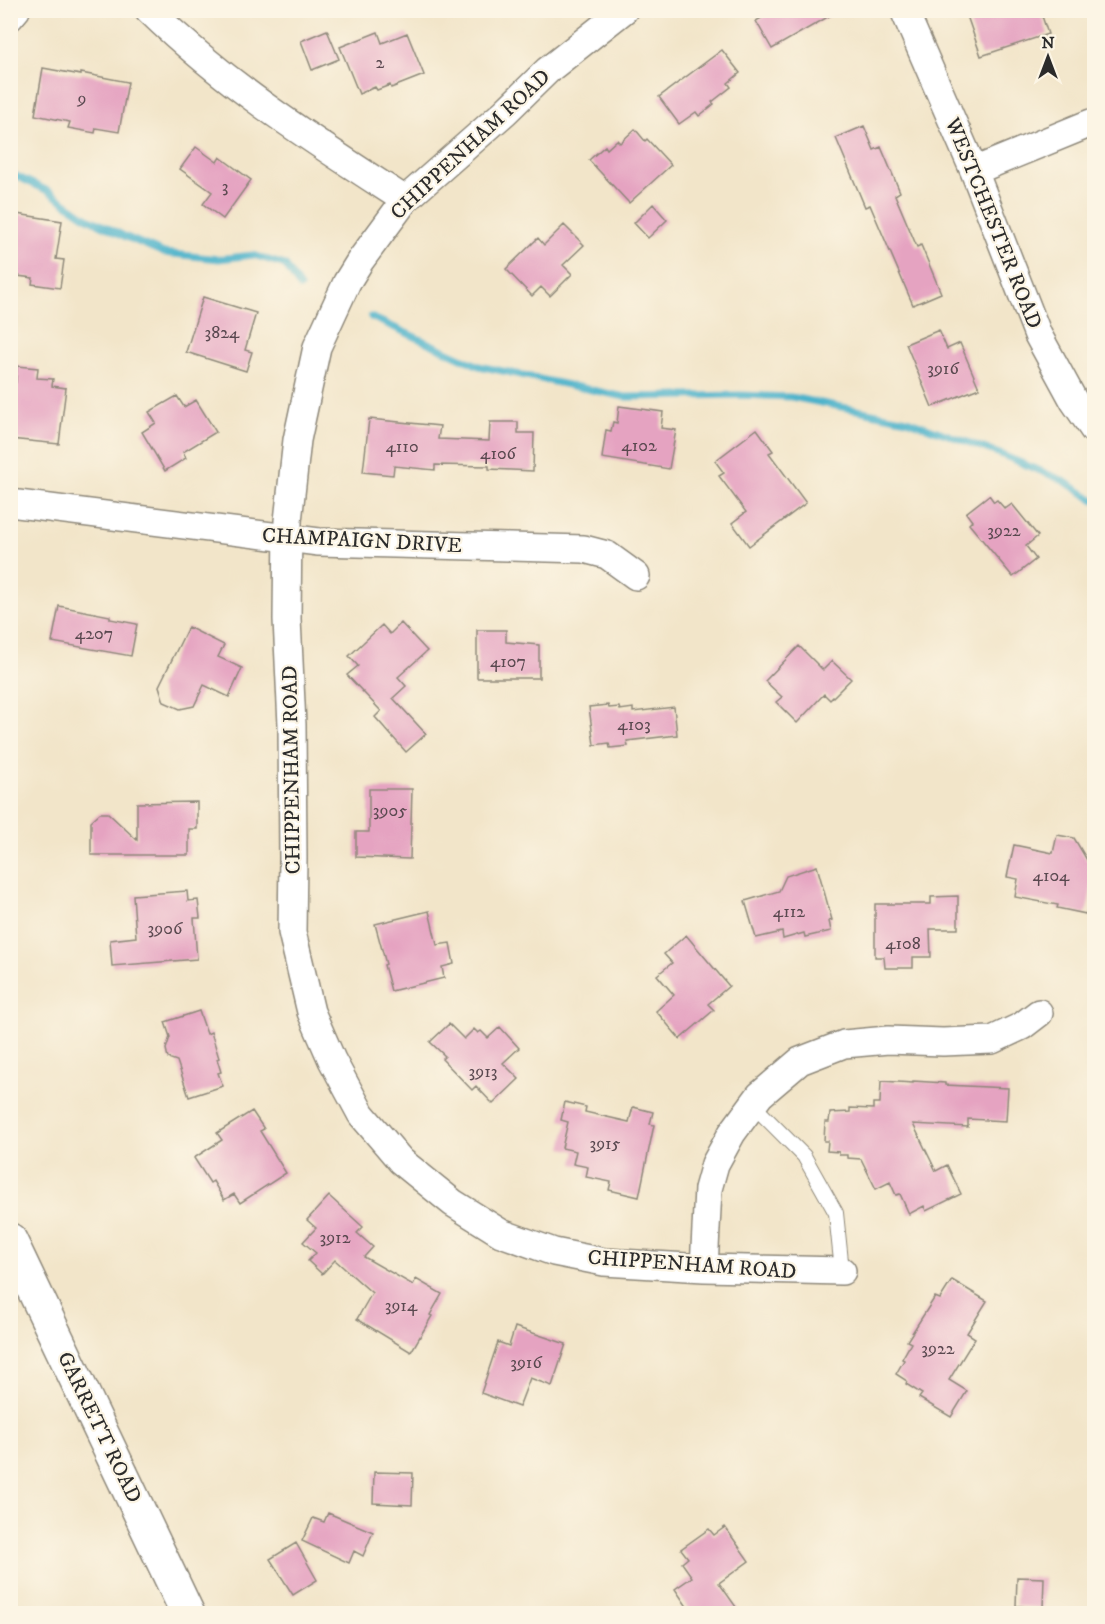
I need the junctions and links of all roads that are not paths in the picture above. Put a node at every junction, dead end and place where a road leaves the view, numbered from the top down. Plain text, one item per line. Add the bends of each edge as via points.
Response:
1 (15, 10) edge
2 (149, 10) edge
3 (624, 10) edge
4 (904, 10) edge
5 (10, 17) edge
6 (1091, 123) dead end
7 (974, 171) junction
8 (405, 200) junction
9 (1095, 430) edge
10 (10, 503) edge
11 (288, 539) junction
12 (636, 576) dead end
13 (1039, 1013) dead end
14 (753, 1105) junction
15 (10, 1240) edge
16 (704, 1268) junction
17 (842, 1271) joint
18 (188, 1614) edge

1 - 5 street
2 - 8 street via 183,43 270,111
3 - 8 street, CHIPPENHAM ROAD via 548,70
4 - 7 street, WESTCHESTER ROAD
6 - 7 street
7 - 9 street, WESTCHESTER ROAD via 1038,335 1074,402
8 - 11 street, CHIPPENHAM ROAD via 347,282 317,347 297,440
10 - 11 street, CHAMPAIGN DRIVE
11 - 12 street, CHAMPAIGN DRIVE via 584,549 607,555
11 - 16 street, CHIPPENHAM ROAD via 292,932 311,1012 361,1114 401,1161 453,1203 501,1233 554,1252 604,1262
13 - 14 street via 992,1040 844,1044 800,1061
14 - 16 street via 715,1164 708,1189
14 - 17 lane via 804,1156 836,1213
15 - 18 street, GARRETT ROAD
16 - 17 street, CHIPPENHAM ROAD

